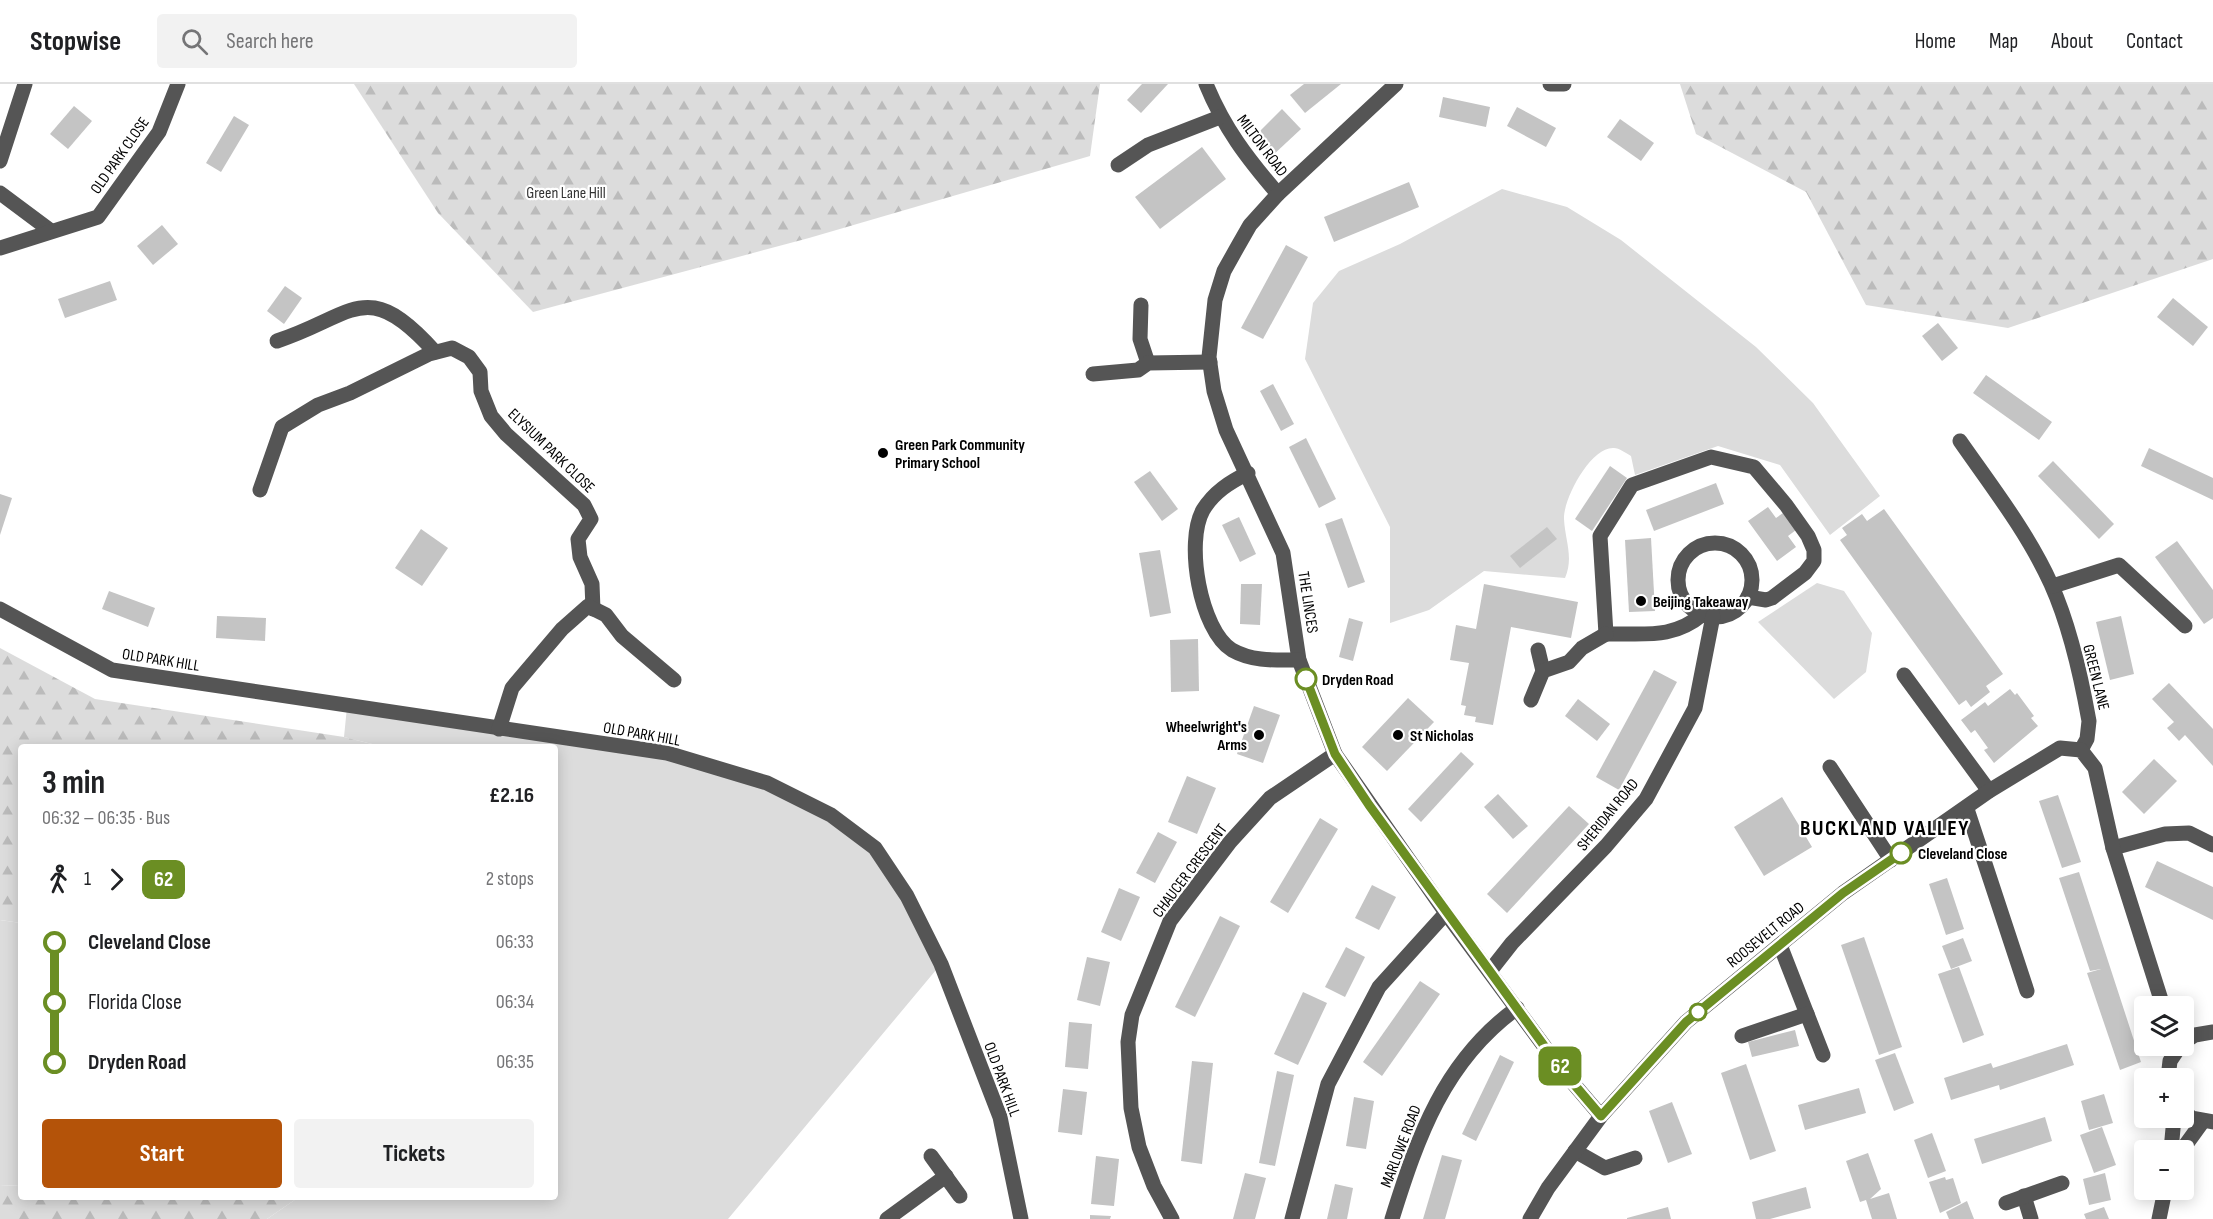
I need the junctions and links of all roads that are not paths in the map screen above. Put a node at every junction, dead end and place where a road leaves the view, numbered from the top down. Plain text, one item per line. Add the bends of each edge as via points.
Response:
1 (25, 84) edge
2 (178, 84) edge
3 (1206, 84) edge
4 (1396, 84) edge
5 (1550, 84) edge
6 (1564, 84) edge
7 (1220, 117) junction
8 (0, 161) edge
9 (1118, 165) dead end
10 (0, 193) edge
11 (1278, 194) junction
12 (51, 231) junction
13 (0, 248) edge
14 (1142, 305) dead end
15 (277, 341) dead end
16 (435, 352) junction
17 (1210, 362) junction
18 (1148, 363) junction
19 (1093, 374) dead end
20 (1960, 441) dead end
21 (1248, 473) junction
22 (260, 490) dead end
23 (2052, 586) junction
24 (1748, 597) junction
25 (0, 609) edge
26 (594, 609) junction
27 (1708, 615) junction
28 (2185, 626) dead end
29 (1606, 634) junction
30 (1538, 650) dead end
31 (1299, 660) junction
32 (1542, 670) junction
33 (1904, 675) dead end
34 (674, 680) dead end
35 (1531, 700) dead end
36 (500, 729) junction
37 (2081, 750) junction
38 (1335, 754) junction
39 (1830, 767) dead end
40 (1989, 791) junction
41 (1967, 809) junction
42 (2213, 845) edge
43 (2113, 848) junction
44 (1891, 860) junction
45 (1446, 913) junction
46 (1779, 945) junction
47 (1490, 971) junction
48 (2027, 991) dead end
49 (2160, 996) edge
50 (1517, 1008) junction
51 (1807, 1014) junction
52 (2213, 1032) edge
53 (1742, 1036) dead end
54 (2194, 1036) edge
55 (1823, 1055) dead end
56 (1601, 1116) junction
57 (2208, 1121) edge
58 (2191, 1140) edge
59 (1575, 1151) junction
60 (931, 1156) dead end
61 (1635, 1158) dead end
62 (946, 1176) junction
63 (2062, 1183) dead end
64 (960, 1196) dead end
65 (2024, 1196) junction
66 (2163, 1200) edge
67 (2006, 1203) dead end
68 (886, 1219) edge
69 (1021, 1219) edge
70 (1172, 1219) edge
71 (1292, 1219) edge
72 (1392, 1219) edge
73 (1530, 1219) edge
74 (2031, 1219) edge
75 (2159, 1219) edge

1 - 8 street
2 - 12 street, OLD PARK CLOSE via 159,132 98,217
3 - 7 street, MILTON ROAD
4 - 11 street, THE LINCES
5 - 6 street
7 - 9 street via 1148,145
7 - 11 street, MILTON ROAD
10 - 12 street
11 - 17 street, THE LINCES via 1250,225 1224,271 1215,300
12 - 13 street, OLD PARK CLOSE
14 - 18 street via 1140,339
15 - 16 street via 354,307 375,307 413,327
16 - 22 street, ELYSIUM PARK CLOSE via 282,427
16 - 26 street, ELYSIUM PARK CLOSE via 452,348 469,357 480,372 481,391 491,417 584,505 591,519 578,539 580,557 592,584
17 - 18 street
17 - 21 street, THE LINCES via 1226,430
18 - 19 street via 1138,370
20 - 23 street, GREEN LANE via 1997,493
21 - 31 street, THE LINCES via 1283,553
21 - 31 street via 1226,484 1202,512 1196,564 1201,592 1218,638 1233,650 1259,660
23 - 28 street via 2119,565
23 - 37 street, GREEN LANE via 2090,721
24 - 27 street via 1733,612
24 - 27 street via 1750,567 1737,550 1718,543 1697,548 1683,562 1678,583 1686,602
24 - 29 street via 1766,600 1790,585 1814,561 1814,550 1796,517 1754,467 1711,457 1632,485 1600,536
25 - 36 street, OLD PARK HILL via 112,670
26 - 34 street via 606,615 622,636
26 - 36 street via 588,606 562,629 512,688
27 - 29 street via 1680,630
27 - 47 street, SHERIDAN ROAD via 1695,708 1646,799
29 - 32 street via 1582,648 1569,662
30 - 32 street
31 - 38 street, THE LINCES
32 - 35 street
33 - 40 street
36 - 69 street, OLD PARK HILL via 667,753 767,783 831,815 874,848 907,896 941,964 1000,1117
37 - 40 street, ROOSEVELT ROAD via 2060,748
37 - 43 street via 2095,768
38 - 45 street, THE LINCES
38 - 70 street, CHAUCER CRESCENT via 1270,798 1230,842 1170,921 1132,1015 1128,1042 1131,1108 1139,1147
39 - 44 street
40 - 41 street, ROOSEVELT ROAD
41 - 44 street, ROOSEVELT ROAD
41 - 48 street
42 - 43 street via 2189,833 2164,834
43 - 49 street
44 - 46 street, ROOSEVELT ROAD
45 - 47 street, THE LINCES
45 - 71 street via 1378,987 1328,1084
46 - 51 street
46 - 56 street, ROOSEVELT ROAD via 1686,1022
47 - 50 street, THE LINCES
50 - 56 street, THE LINCES
50 - 72 street, MARLOWE ROAD via 1494,1025 1458,1065 1426,1120
51 - 53 street
51 - 55 street
52 - 54 street
56 - 59 street, ROOSEVELT ROAD
57 - 58 street
59 - 61 street via 1605,1168
59 - 73 street, ROOSEVELT ROAD
60 - 62 street
62 - 64 street
62 - 68 street
63 - 65 street
65 - 67 street
65 - 74 street
66 - 75 street

